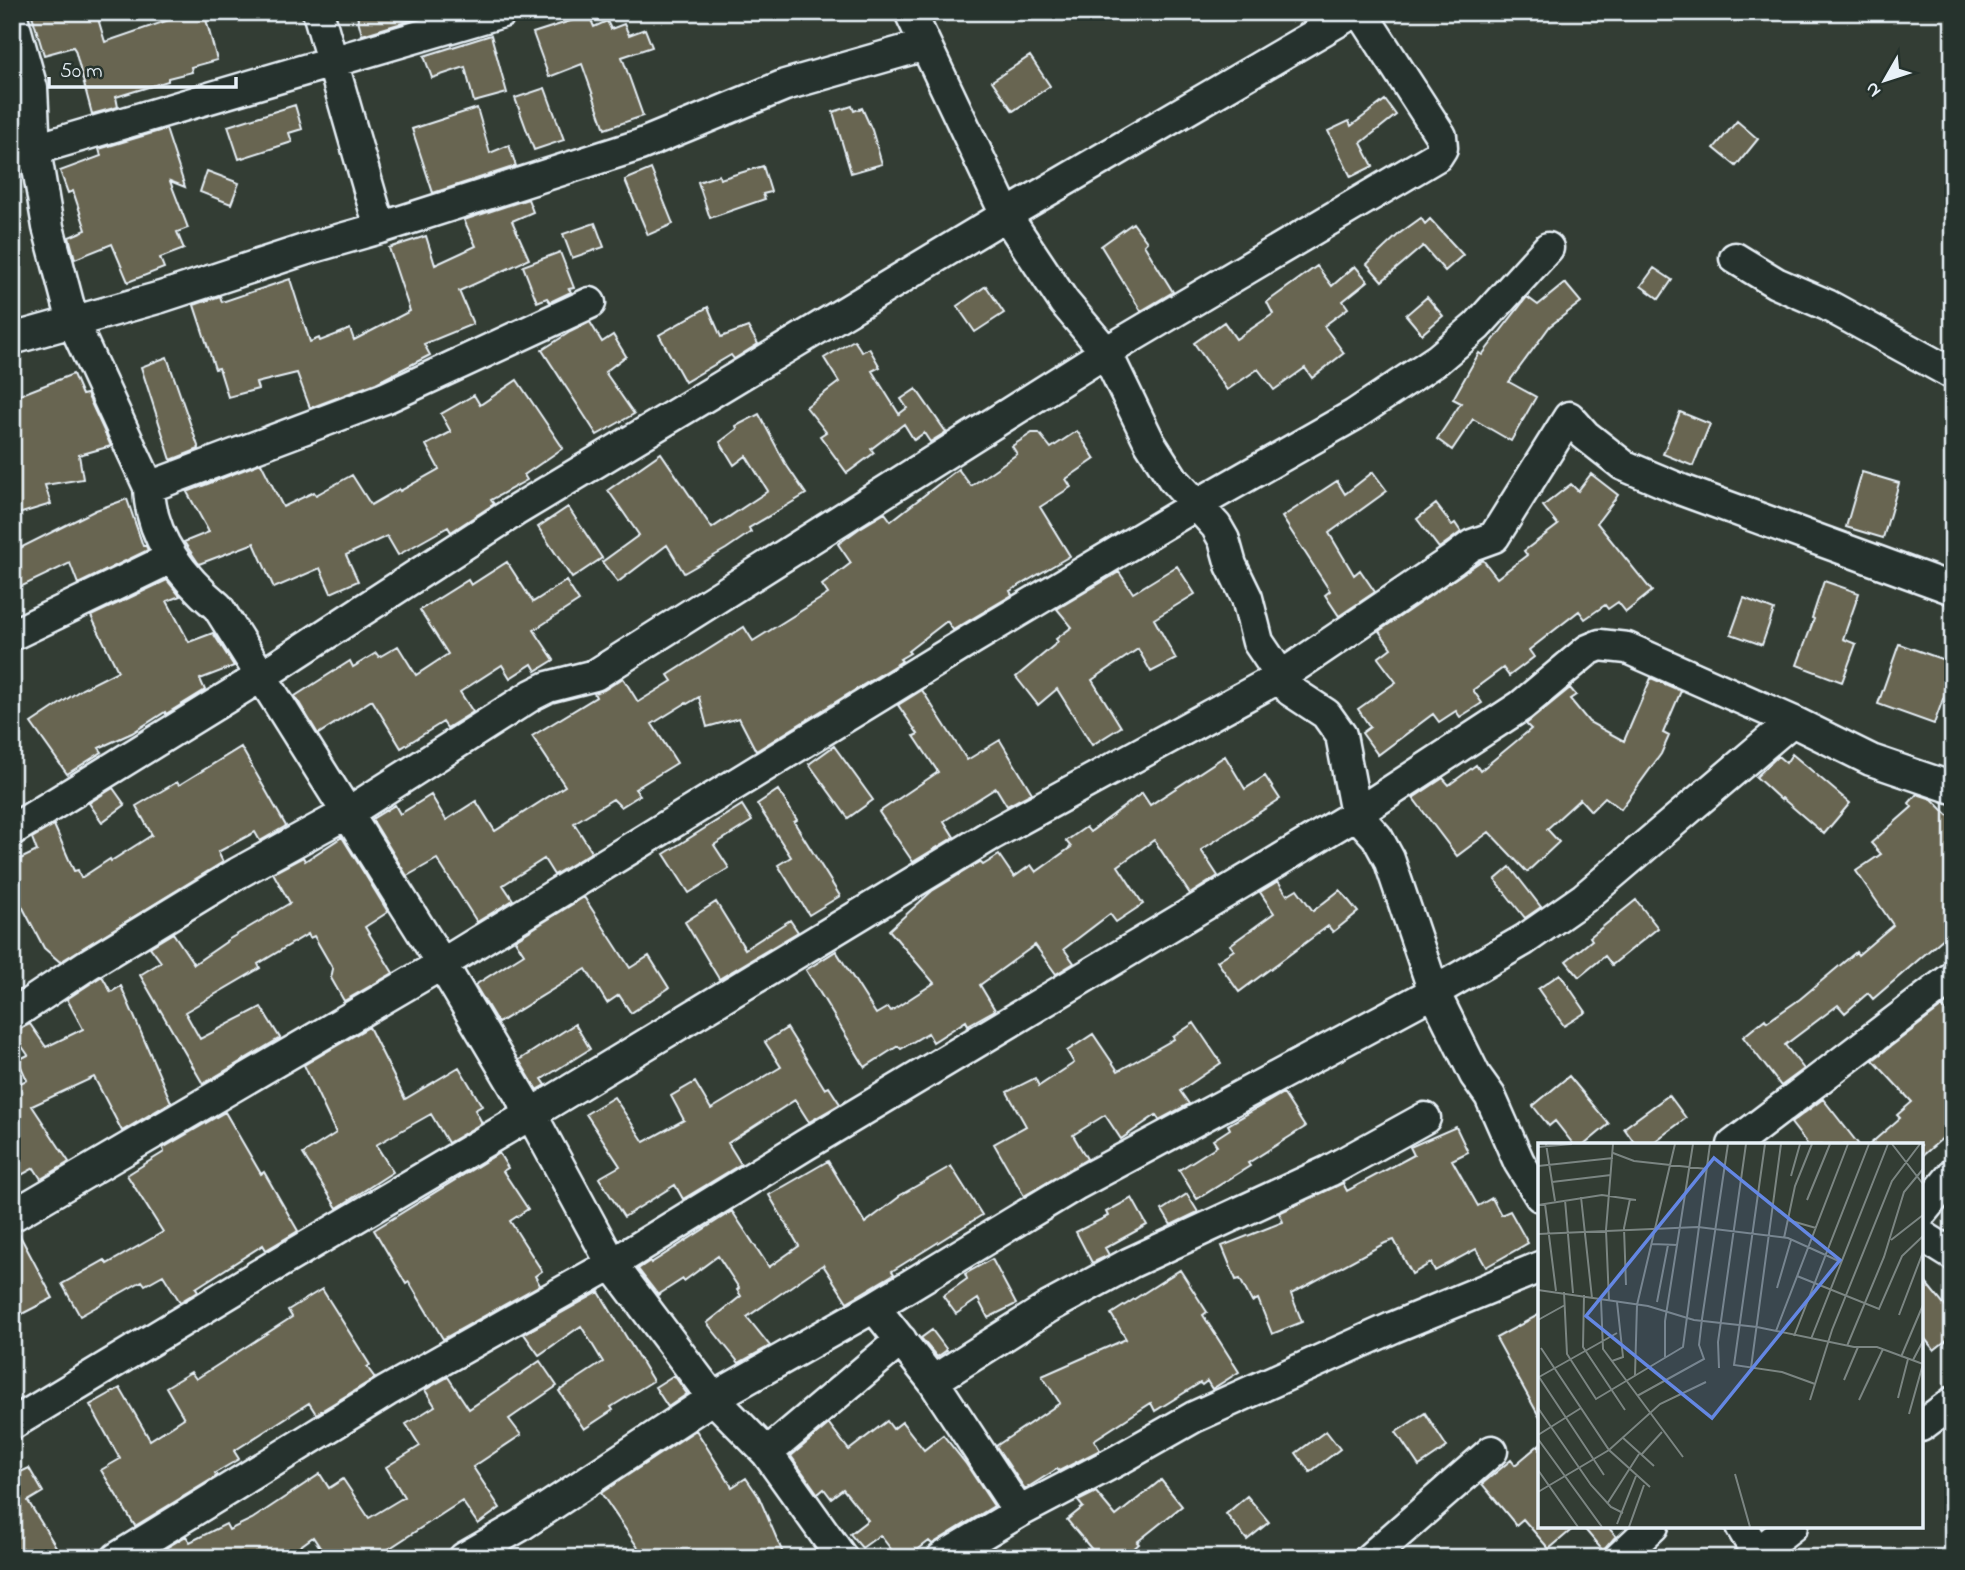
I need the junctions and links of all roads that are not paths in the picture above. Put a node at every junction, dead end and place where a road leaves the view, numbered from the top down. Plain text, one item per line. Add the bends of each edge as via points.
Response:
1 (318, 12) edge
2 (502, 12) edge
3 (910, 12) edge
4 (1354, 12) edge
5 (1361, 12) edge
6 (12, 17) edge
7 (925, 45) junction
8 (332, 62) junction
9 (24, 153) edge
10 (1006, 215) junction
11 (380, 228) junction
12 (1548, 248) dead end
13 (1735, 258) dead end
14 (590, 303) dead end
15 (73, 321) junction
16 (12, 338) edge
17 (1106, 352) junction
18 (1953, 374) edge
19 (149, 488) junction
20 (1196, 505) junction
21 (171, 558) junction
22 (1953, 589) edge
23 (13, 633) edge
24 (263, 675) junction
25 (1280, 677) junction
26 (1792, 720) junction
27 (1953, 788) edge
28 (349, 813) junction
29 (1356, 814) junction
30 (12, 830) edge
31 (442, 964) junction
32 (1953, 977) edge
33 (1434, 992) junction
34 (12, 1015) edge
35 (531, 1114) junction
36 (1425, 1118) dead end
37 (1736, 1143) edge
38 (1953, 1174) edge
39 (1538, 1193) edge
40 (1923, 1211) edge
41 (12, 1216) edge
42 (1923, 1236) edge
43 (1953, 1255) edge
44 (612, 1264) junction
45 (1538, 1268) edge
46 (874, 1307) junction
47 (901, 1340) junction
48 (933, 1381) junction
49 (713, 1398) junction
50 (1953, 1402) edge
51 (12, 1424) edge
52 (1923, 1424) edge
53 (1492, 1451) dead end
54 (767, 1453) junction
55 (1019, 1512) junction
56 (1651, 1528) edge
57 (1742, 1528) edge
58 (1790, 1528) edge
59 (1758, 1555) edge
60 (121, 1557) edge
61 (464, 1558) edge
62 (842, 1558) edge
63 (942, 1558) edge
64 (1370, 1558) edge
65 (1619, 1558) edge

1 - 8 street
2 - 8 street
3 - 7 street
4 - 10 street
5 - 17 street via 1441,136 1437,156
6 - 9 street via 32,88
7 - 10 street
7 - 11 street via 785,85 640,145
8 - 9 street
8 - 11 street
9 - 15 street
10 - 17 street via 1064,302
10 - 24 street via 515,511
11 - 15 street via 161,298
12 - 20 street via 1477,326 1438,359 1354,415
13 - 18 street
14 - 19 street via 385,398
15 - 16 street
15 - 19 street
17 - 20 street via 1150,443
17 - 28 street via 595,675 532,695
19 - 21 street via 154,522
20 - 25 street via 1224,540 1258,642
20 - 31 street
21 - 23 street
21 - 24 street via 218,607
22 - 25 street via 1623,465 1569,416 1494,537 1472,545
24 - 28 street
24 - 30 street
25 - 29 street via 1291,691 1326,714 1341,735
25 - 35 street via 991,835
26 - 27 street via 1891,768
26 - 29 street via 1628,648 1600,645 1521,706
26 - 33 street via 1584,898 1524,940
28 - 31 street
28 - 34 street via 238,873
29 - 33 street via 1389,859
29 - 44 street
31 - 35 street
31 - 41 street
32 - 37 street
33 - 39 street
33 - 46 street via 1077,1184
35 - 44 street
35 - 51 street
36 - 48 street via 1329,1171 1130,1263 1049,1307
38 - 40 street
42 - 43 street
44 - 49 street
44 - 60 street via 387,1391
45 - 55 street via 1194,1417
46 - 47 street
46 - 49 street
47 - 48 street
47 - 54 street
48 - 55 street
49 - 54 street
49 - 61 street
50 - 52 street
53 - 64 street
54 - 62 street
55 - 63 street
56 - 65 street
57 - 59 street
58 - 59 street

